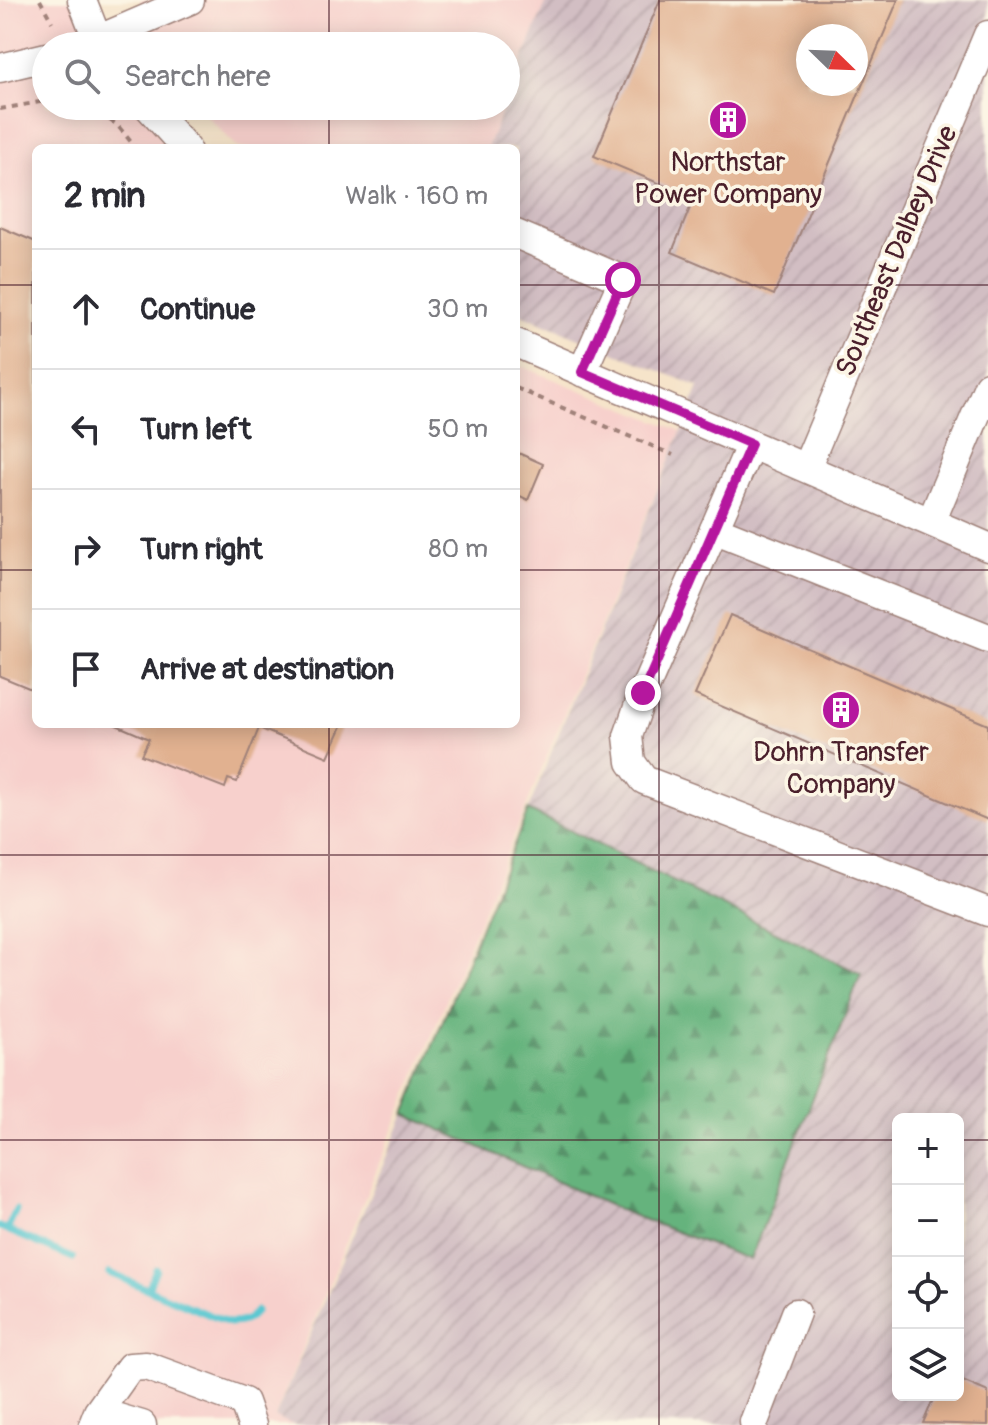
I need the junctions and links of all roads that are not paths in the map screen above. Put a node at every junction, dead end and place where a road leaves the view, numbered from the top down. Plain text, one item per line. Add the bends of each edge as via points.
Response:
1 (82, 0) edge
2 (190, 0) edge
3 (91, 32) edge
4 (122, 32) edge
5 (988, 35) edge
6 (32, 60) edge
7 (0, 68) edge
8 (161, 120) edge
9 (182, 144) edge
10 (520, 236) edge
11 (520, 345) edge
12 (582, 372) junction
13 (988, 386) edge
14 (751, 444) junction
15 (806, 468) junction
16 (931, 522) junction
17 (714, 529) junction
18 (988, 547) edge
19 (988, 638) edge
20 (988, 912) edge
21 (796, 1313) dead end
22 (96, 1419) edge
23 (756, 1424) edge
24 (142, 1425) edge
25 (252, 1425) edge

1 - 3 street
2 - 4 street
5 - 15 street, Southeast Dalbey Drive
6 - 7 street
8 - 9 street
10 - 12 street via 623,280
11 - 12 street
12 - 14 street
13 - 16 street
14 - 15 street
14 - 17 street
15 - 16 street
16 - 18 street
17 - 19 street
17 - 20 street via 643,693 628,736 631,762 644,780
21 - 23 street
22 - 24 street
22 - 25 street via 130,1367 146,1366 244,1402

